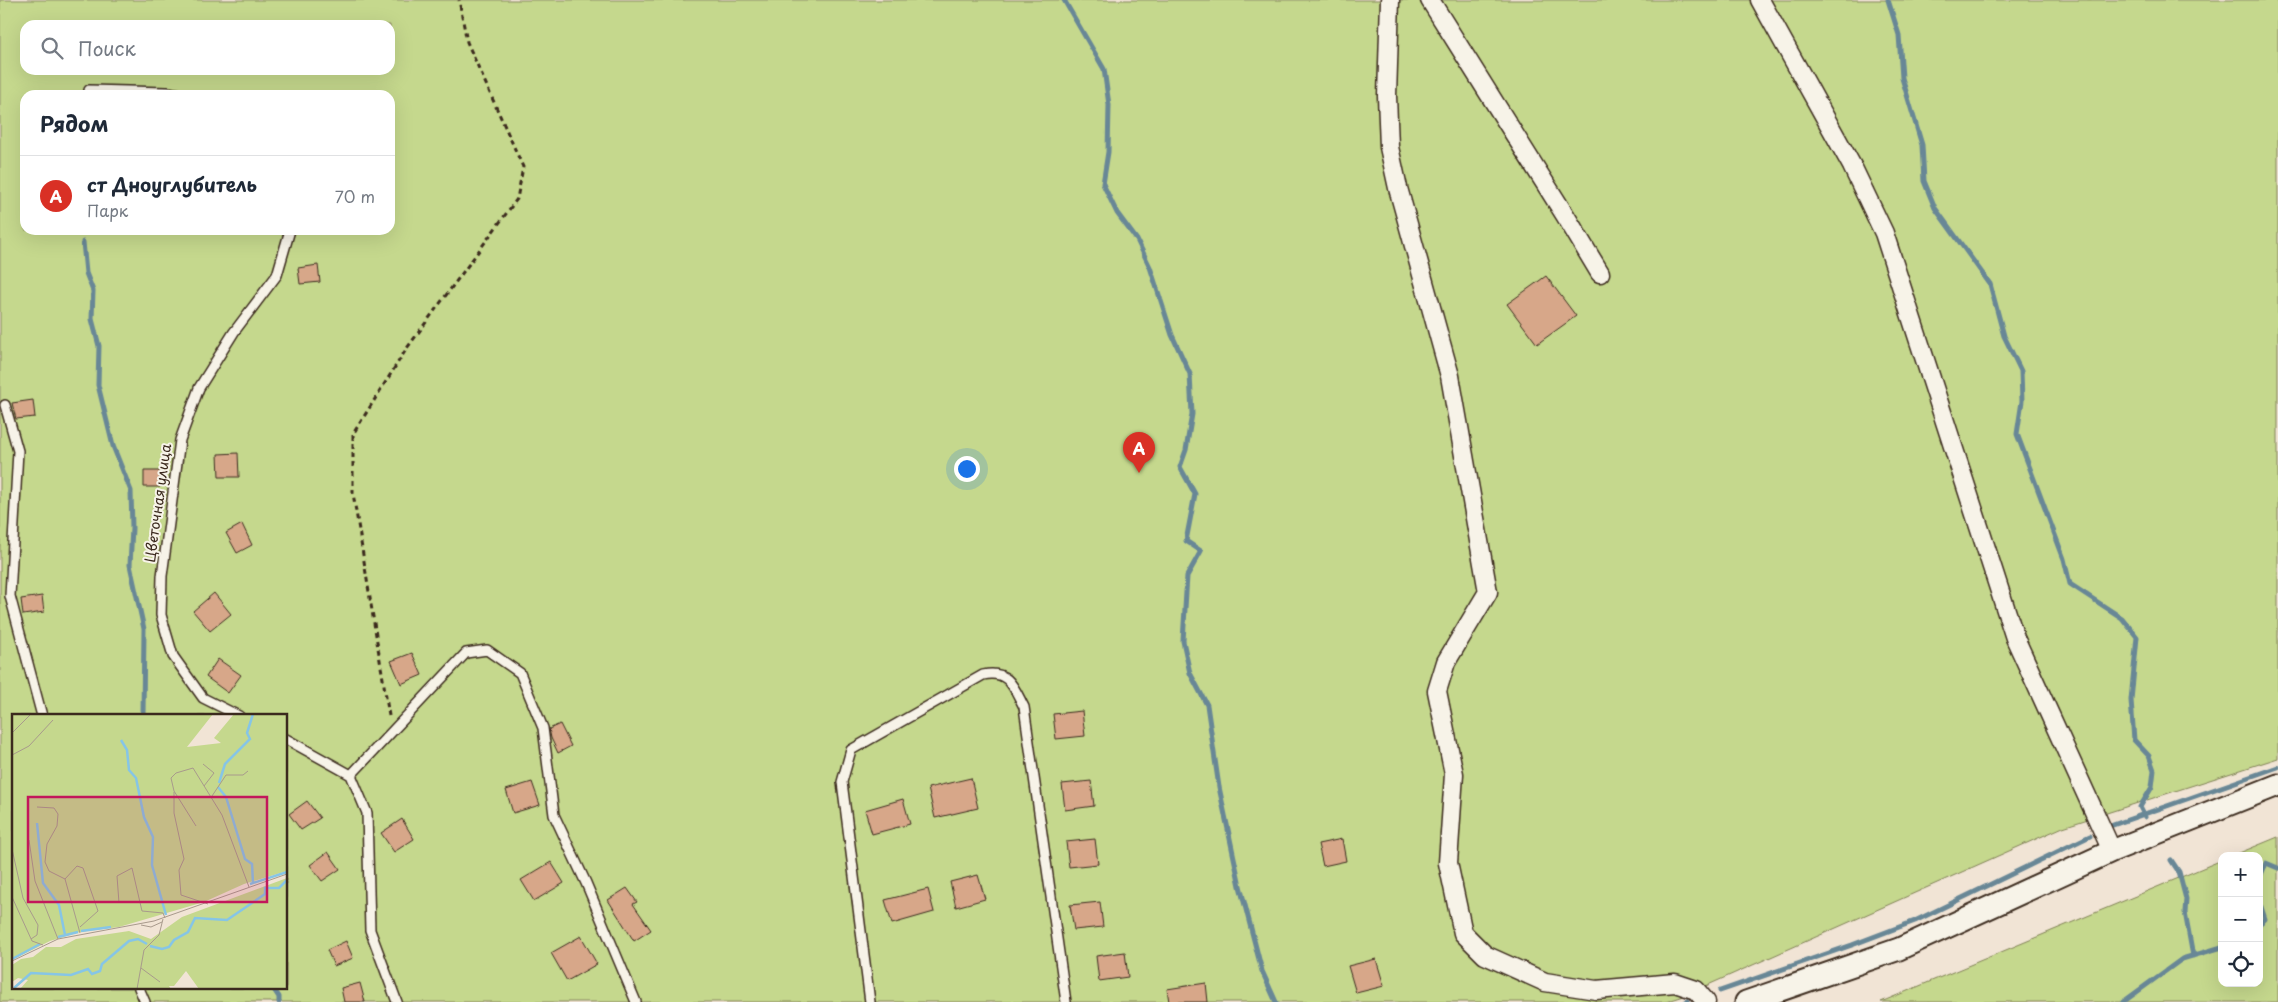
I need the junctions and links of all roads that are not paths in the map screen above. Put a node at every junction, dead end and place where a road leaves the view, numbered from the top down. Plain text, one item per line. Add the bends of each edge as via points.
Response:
1 (1390, 0) edge
2 (1430, 0) edge
3 (1760, 0) edge
4 (289, 235) edge
5 (1600, 274) dead end
6 (6, 405) dead end
7 (41, 714) edge
8 (235, 714) edge
9 (288, 740) edge
10 (351, 774) junction
11 (2278, 785) edge
12 (2112, 851) junction
13 (140, 990) edge
14 (145, 1002) edge
15 (397, 1002) edge
16 (636, 1002) edge
17 (870, 1002) edge
18 (1066, 1002) edge
19 (1706, 1002) edge
20 (1746, 1002) edge

1 - 19 street via 1388,146 1450,376 1488,592 1446,662 1437,691 1454,774 1448,863 1464,933 1485,955 1545,982 1596,990 1675,983 1696,990
2 - 5 street
3 - 12 street via 1852,166 1884,233 2016,638
4 - 8 lane, Цветочная улица via 277,275 234,332 199,388 180,440 162,576 161,616 172,656 203,698
6 - 7 lane via 18,451 10,596
9 - 10 lane
10 - 15 lane via 366,813 370,930
10 - 16 lane via 466,653 487,650 520,673 543,728 554,814
11 - 12 street
12 - 20 street via 1899,949
13 - 14 lane
17 - 18 lane via 842,782 851,750 983,675 995,672 1013,685 1024,707

